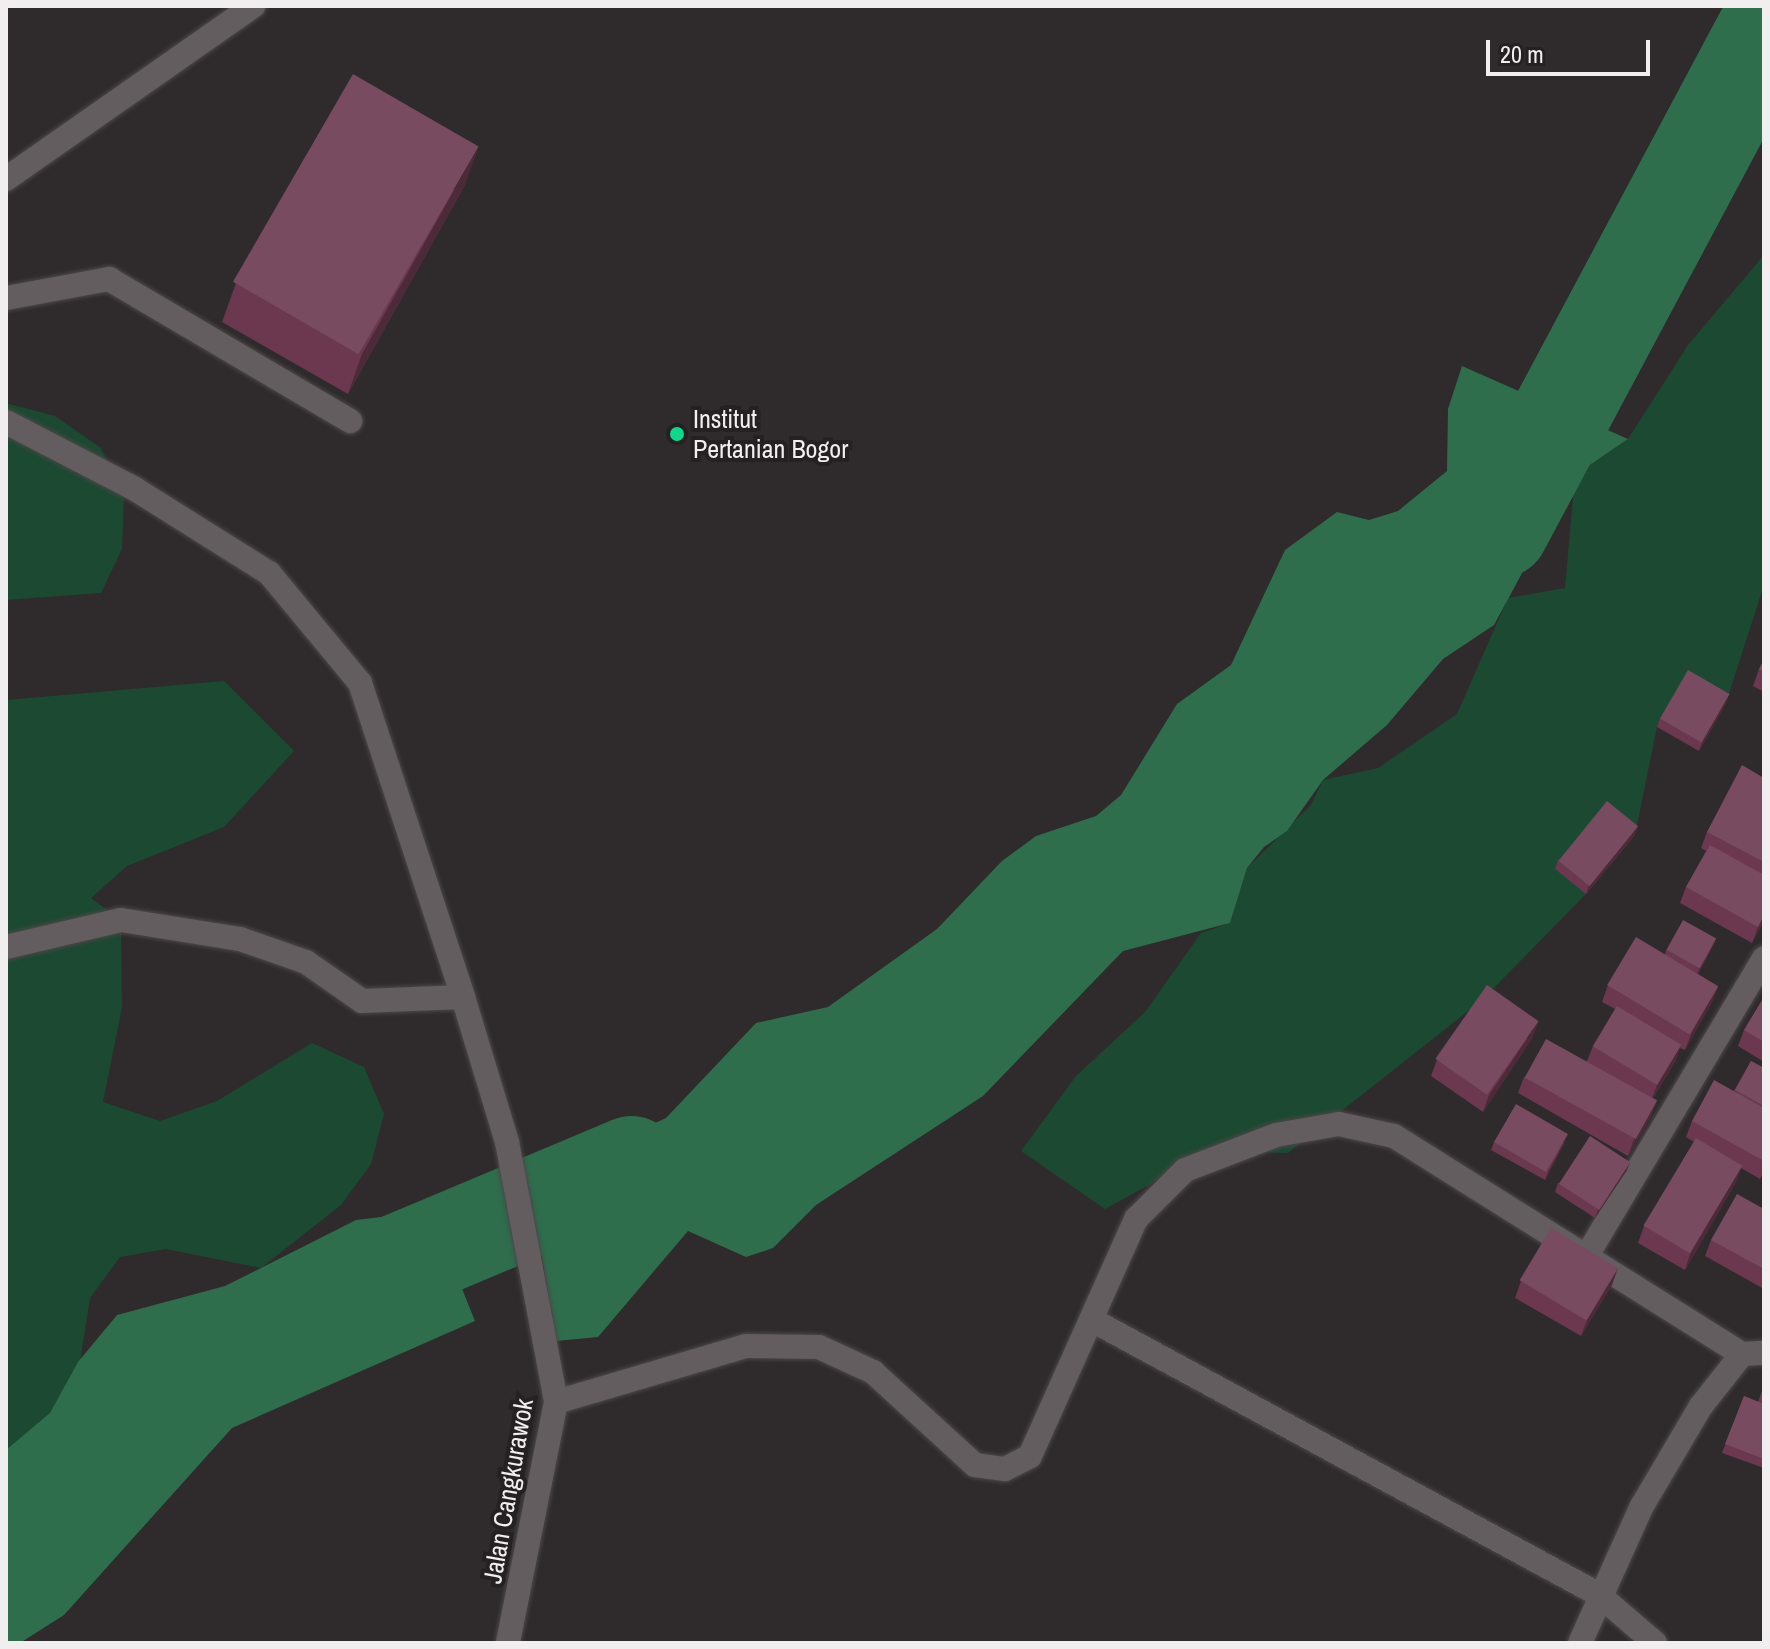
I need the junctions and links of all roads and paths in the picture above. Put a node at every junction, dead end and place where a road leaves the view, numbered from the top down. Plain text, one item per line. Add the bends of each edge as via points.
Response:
1 (253, 6) edge
2 (6, 179) edge
3 (6, 298) edge
4 (350, 421) dead end
5 (6, 422) edge
6 (6, 947) edge
7 (1764, 958) edge
8 (463, 997) junction
9 (1589, 1252) junction
10 (1092, 1320) junction
11 (1753, 1354) edge
12 (556, 1402) junction
13 (1598, 1594) junction
14 (508, 1643) edge
15 (1580, 1643) edge
16 (1655, 1643) edge

1 - 2 street
3 - 4 street via 109,279
5 - 8 street via 135,489 269,573 360,683
6 - 8 street via 121,920 240,939 306,962 362,1001
7 - 9 street
8 - 12 street, Jalan Cangkurawok via 507,1142 550,1348
9 - 10 street via 1394,1136 1339,1124 1276,1135 1185,1170 1136,1219
9 - 11 street
10 - 12 street via 1030,1456 1005,1469 975,1465 873,1372 819,1347 746,1346
10 - 13 street
11 - 13 street via 1701,1406
12 - 14 street, Jalan Cangkurawok
13 - 15 street
13 - 16 street

